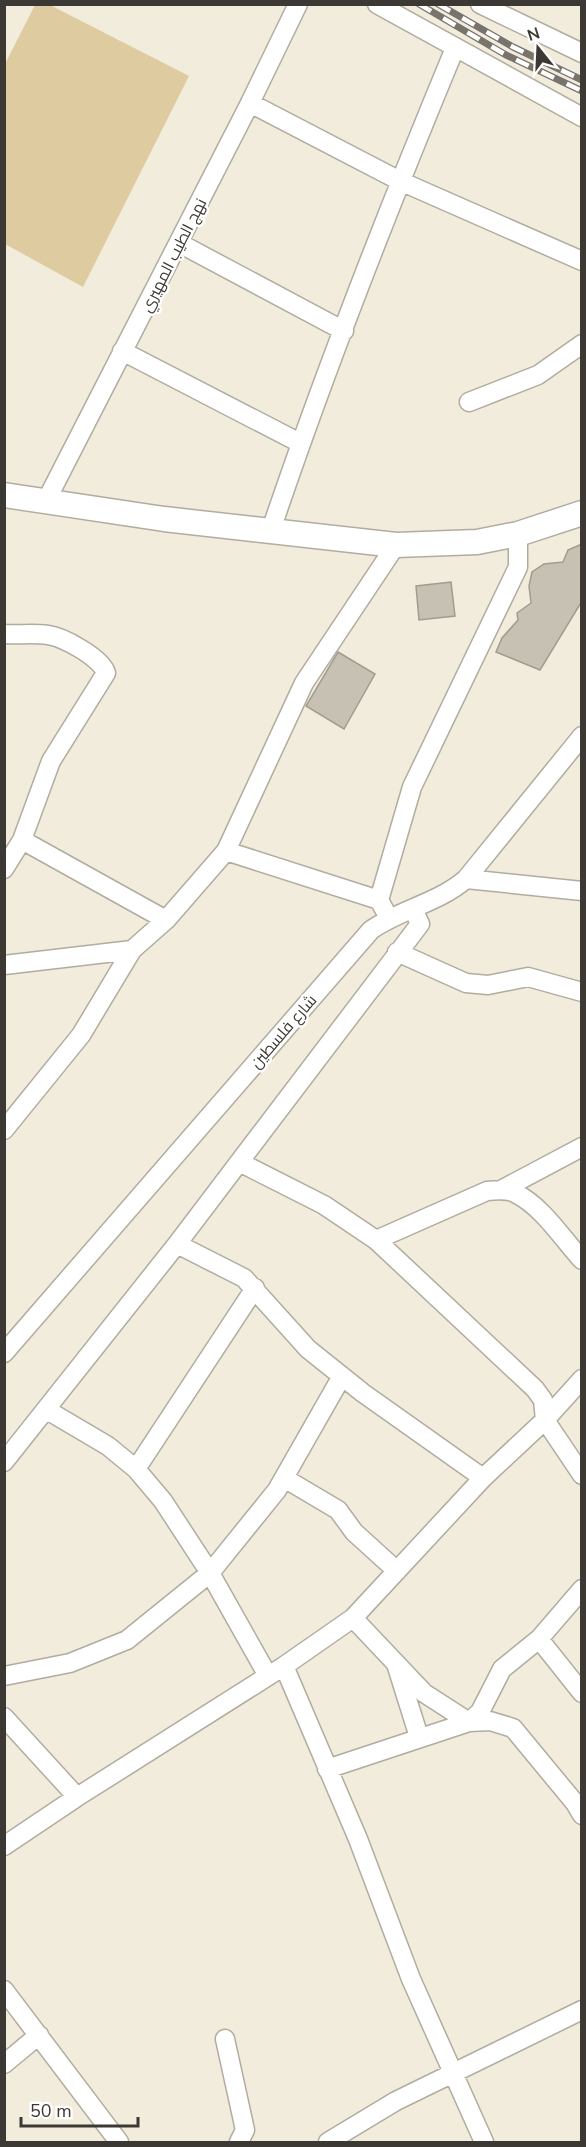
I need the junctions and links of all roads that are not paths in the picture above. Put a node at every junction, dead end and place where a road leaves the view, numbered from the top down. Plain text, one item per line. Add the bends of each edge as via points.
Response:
1 (298, 4) edge
2 (377, 4) edge
3 (480, 4) edge
4 (455, 48) junction
5 (582, 52) edge
6 (250, 103) junction
7 (582, 117) edge
8 (399, 181) junction
9 (179, 243) junction
10 (582, 261) edge
11 (344, 331) junction
12 (582, 344) edge
13 (122, 351) junction
14 (469, 402) dead end
15 (300, 443) junction
16 (4, 495) edge
17 (45, 503) junction
18 (582, 513) edge
19 (271, 531) junction
20 (518, 534) junction
21 (396, 545) junction
22 (4, 634) edge
23 (582, 736) edge
24 (22, 840) junction
25 (226, 851) junction
26 (4, 869) edge
27 (466, 879) junction
28 (582, 891) edge
29 (379, 900) junction
30 (413, 909) junction
31 (389, 918) junction
32 (166, 920) junction
33 (132, 950) junction
34 (397, 952) junction
35 (4, 965) edge
36 (582, 992) edge
37 (4, 1130) edge
38 (582, 1147) edge
39 (239, 1162) junction
40 (501, 1190) junction
41 (376, 1240) junction
42 (177, 1244) junction
43 (582, 1260) edge
44 (255, 1288) junction
45 (4, 1353) edge
46 (342, 1376) junction
47 (582, 1379) edge
48 (47, 1410) junction
49 (545, 1420) junction
50 (4, 1462) edge
51 (136, 1469) junction
52 (582, 1475) edge
53 (284, 1478) junction
54 (483, 1478) junction
55 (397, 1571) junction
56 (210, 1573) junction
57 (582, 1589) edge
58 (353, 1618) junction
59 (539, 1639) junction
60 (396, 1662) junction
61 (284, 1666) junction
62 (4, 1676) edge
63 (268, 1676) junction
64 (582, 1693) edge
65 (4, 1717) edge
66 (469, 1722) junction
67 (419, 1737) junction
68 (327, 1769) junction
69 (77, 1797) junction
70 (582, 1815) edge
71 (4, 1846) edge
72 (4, 1990) edge
73 (582, 2010) edge
74 (39, 2035) junction
75 (225, 2039) dead end
76 (4, 2064) edge
77 (454, 2073) junction
78 (119, 2142) edge
79 (239, 2142) edge
80 (328, 2142) edge
81 (484, 2142) edge

1 - 6 street, نهج الطيب المهيري
2 - 4 street
3 - 5 street
4 - 7 street
4 - 8 street
6 - 8 street
6 - 9 street, نهج الطيب المهيري
8 - 10 street
8 - 11 street
9 - 11 street
9 - 13 street, نهج الطيب المهيري
11 - 15 street
12 - 14 street via 538,375
13 - 15 street
13 - 17 street, نهج الطيب المهيري
15 - 19 street
16 - 17 main road
17 - 19 main road
18 - 20 main road
19 - 21 main road
20 - 21 main road via 477,542
20 - 29 street via 518,567 412,787
21 - 25 street via 304,683
22 - 24 street via 51,636 101,662 106,673 51,760
23 - 27 street, شارع فلسطين
24 - 26 street
24 - 32 street
25 - 29 street
25 - 32 street
27 - 28 street
27 - 30 street, شارع فلسطين
29 - 31 street
30 - 31 street, شارع فلسطين
30 - 34 street via 420,924
31 - 45 street, شارع فلسطين via 371,930
32 - 33 street
33 - 35 street
33 - 37 street via 81,1035
34 - 36 street via 466,983 488,986 528,977
34 - 39 street
38 - 40 street
39 - 41 street via 324,1205
39 - 42 street
40 - 41 street via 487,1191
40 - 43 street via 514,1192 533,1206
41 - 49 street via 535,1389 543,1400
42 - 44 street via 244,1278
42 - 48 street
44 - 46 street via 308,1349
44 - 51 street
46 - 53 street
46 - 54 street
47 - 49 street
48 - 50 street
48 - 51 street via 108,1446
49 - 52 street
49 - 54 street
51 - 56 street
53 - 55 street via 338,1510 354,1532
53 - 56 street
54 - 55 street
55 - 58 street
56 - 62 street via 127,1640 70,1663
56 - 63 street
57 - 59 street
58 - 60 street
58 - 61 street
59 - 64 street
59 - 66 street via 502,1670 480,1712
60 - 66 street via 424,1693
60 - 67 street
61 - 63 street
61 - 68 street
63 - 69 street
65 - 69 street
66 - 67 street
66 - 70 street via 490,1721 513,1728
67 - 68 street
68 - 77 street via 411,1979
69 - 71 street
72 - 74 street
73 - 77 street
74 - 76 street
74 - 78 street
75 - 79 street via 245,2130
77 - 80 street via 396,2101
77 - 81 street

